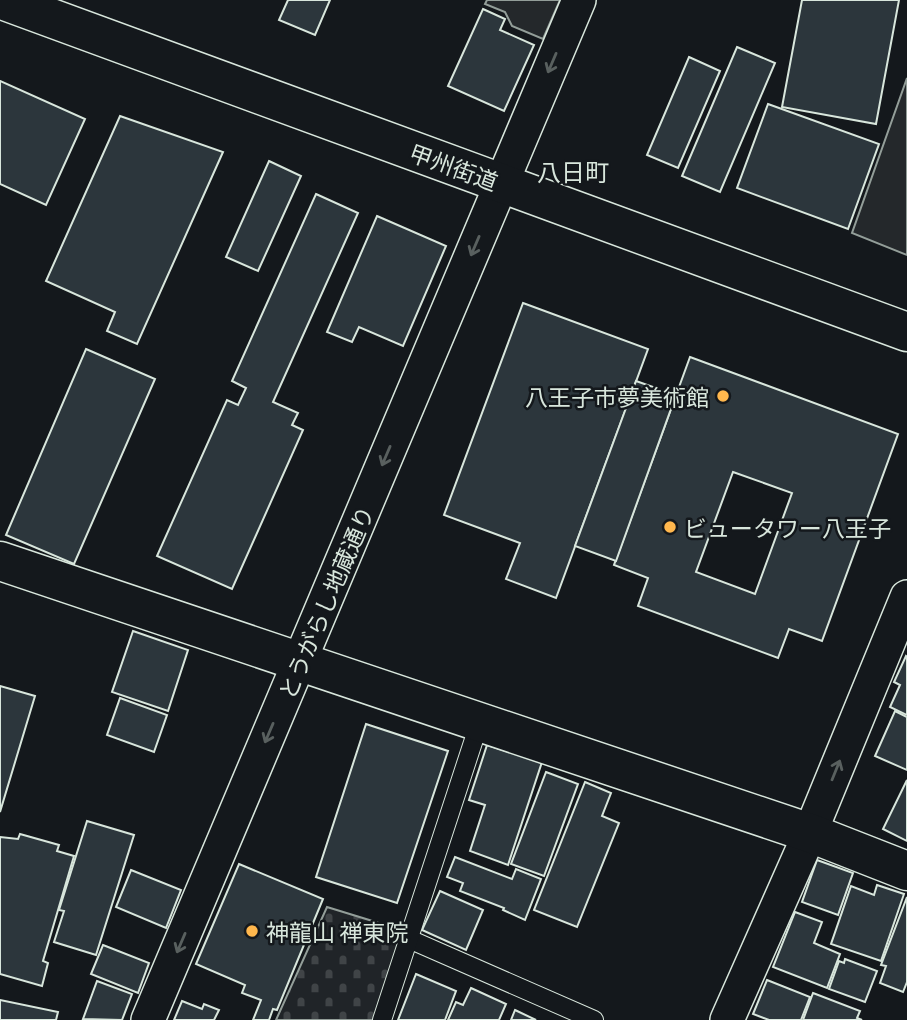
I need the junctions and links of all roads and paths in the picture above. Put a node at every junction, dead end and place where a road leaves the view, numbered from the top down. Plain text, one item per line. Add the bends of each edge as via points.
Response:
1 (2, 0) edge
2 (579, 0) edge
3 (501, 184) junction
4 (907, 332) edge
5 (0, 561) edge
6 (904, 613) edge
7 (300, 661) junction
8 (480, 721) junction
9 (810, 834) junction
10 (907, 871) edge
11 (409, 939) junction
12 (148, 1020) edge
13 (382, 1020) edge
14 (594, 1020) edge
15 (727, 1020) edge

1 - 3 main road, 甲州街道
2 -> 3 street, とうがらし地蔵通り
3 - 4 main road, 甲州街道
3 -> 7 street, とうがらし地蔵通り
5 - 7 main road
9 -> 6 street
7 - 8 main road
7 -> 12 street, とうがらし地蔵通り
8 - 9 main road
8 - 11 lane
9 - 10 main road
9 - 15 street
11 - 13 lane
11 - 14 lane

